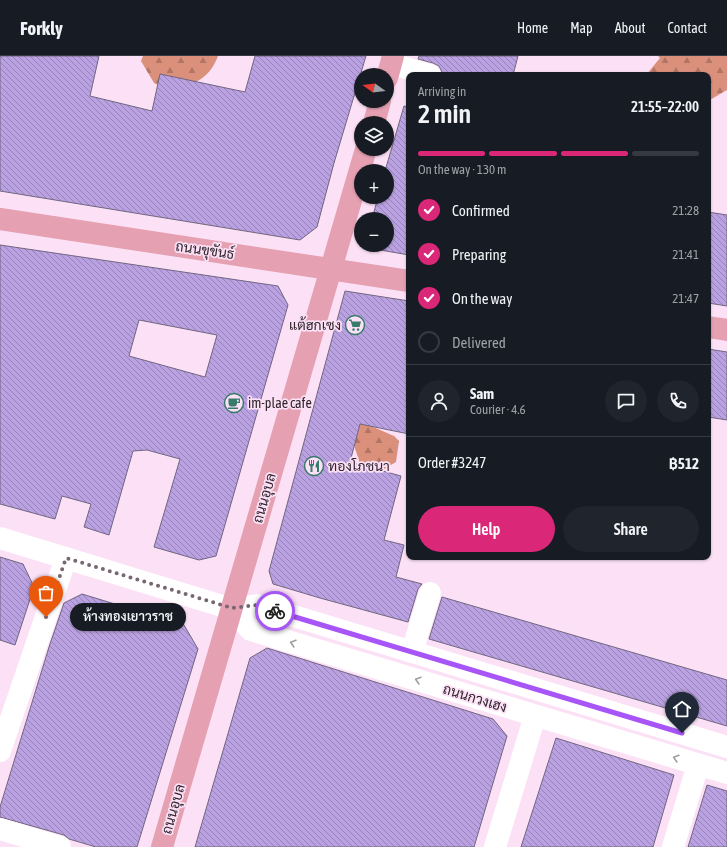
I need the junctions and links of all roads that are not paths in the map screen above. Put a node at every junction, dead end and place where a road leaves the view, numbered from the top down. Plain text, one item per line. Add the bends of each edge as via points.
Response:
1 (391, 66) edge
2 (417, 72) edge
3 (364, 156) edge
4 (0, 219) edge
5 (332, 269) junction
6 (406, 281) edge
7 (711, 327) edge
8 (727, 330) edge
9 (0, 538) edge
10 (66, 558) junction
11 (430, 593) dead end
12 (232, 608) junction
13 (412, 652) junction
14 (535, 716) junction
15 (727, 746) edge
16 (0, 751) edge
17 (698, 765) junction
18 (727, 773) edge
19 (0, 829) edge
20 (60, 847) edge
21 (162, 847) edge
22 (495, 847) edge
23 (673, 847) edge

1 - 2 street
3 - 5 main road, ถนนอุบล
4 - 5 main road, ถนนขุขันธ์
5 - 6 main road, ถนนขุขันธ์
5 - 12 main road, ถนนอุบล
7 - 8 main road
9 - 10 street, ถนนกวงเฮง
10 - 12 street, ถนนกวงเฮง
10 - 16 street
11 - 13 street
12 - 13 street, ถนนกวงเฮง via 257,605
14 -> 12 street, ถนนกวงเฮง via 251,630
12 - 21 main road, ถนนอุบล
13 - 15 street, ถนนกวงเฮง
17 -> 14 street, ถนนกวงเฮง
14 - 22 street
17 - 18 street, ถนนกวงเฮง
17 - 23 street
19 - 20 street

